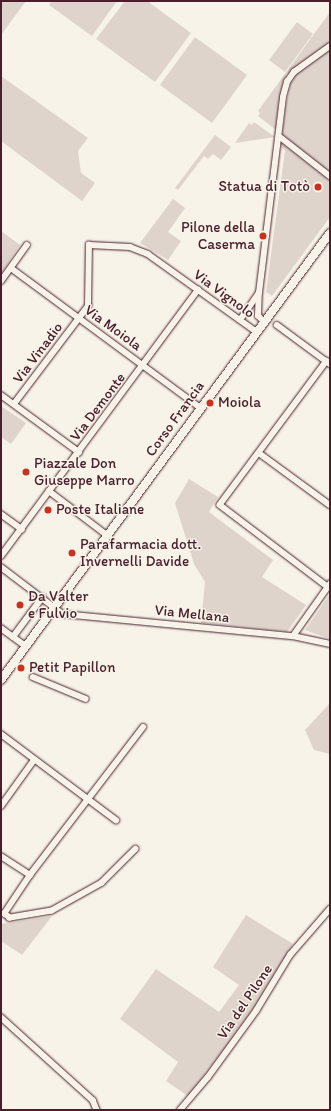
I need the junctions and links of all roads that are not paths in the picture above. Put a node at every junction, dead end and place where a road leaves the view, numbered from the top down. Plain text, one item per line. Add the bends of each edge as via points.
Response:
1 (330, 46) edge
2 (279, 136) junction
3 (330, 176) edge
4 (330, 233) edge
5 (27, 245) dead end
6 (89, 245) joint
7 (11, 268) junction
8 (1, 281) edge
9 (198, 290) junction
10 (259, 293) junction
11 (78, 318) junction
12 (240, 320) junction
13 (264, 322) junction
14 (277, 325) dead end
15 (257, 332) junction
16 (328, 363) edge
17 (144, 365) junction
18 (1, 395) edge
19 (14, 404) junction
20 (201, 408) junction
21 (79, 452) junction
22 (259, 453) junction
23 (49, 491) junction
24 (330, 505) edge
25 (1, 514) edge
26 (22, 529) junction
27 (107, 535) junction
28 (1, 556) edge
29 (1, 567) edge
30 (329, 585) edge
31 (42, 598) junction
32 (54, 607) junction
33 (1, 628) edge
34 (13, 636) junction
35 (294, 636) junction
36 (330, 644) edge
37 (26, 646) junction
38 (33, 677) dead end
39 (1, 680) edge
40 (86, 699) dead end
41 (143, 728) dead end
42 (1, 734) edge
43 (34, 760) junction
44 (87, 800) junction
45 (1, 806) edge
46 (116, 820) dead end
47 (136, 848) dead end
48 (1, 856) edge
49 (30, 875) junction
50 (330, 909) edge
51 (1, 1018) edge
52 (97, 1110) edge
53 (180, 1110) edge

1 - 2 street via 294,72 287,82
2 - 3 street
2 - 10 street
4 - 13 main road, Corso Francia
5 - 7 street
6 - 9 street, Via Vignolo via 121,245 138,249
6 - 11 street, Via Vinadio via 88,306
7 - 8 street
7 - 11 street, Via Moiola
9 - 12 street, Via Vignolo
9 - 17 street, Via Demonte
10 - 12 street
10 - 13 street via 258,316
11 - 17 street, Via Moiola
11 - 19 street, Via Vinadio
12 - 15 street, Via Vignolo
13 - 15 main road, Corso Francia
14 - 16 street
15 - 20 main road, Corso Francia
16 - 22 street
17 - 20 street, Via Moiola
17 - 21 street, Via Demonte
18 - 19 street
19 - 21 street
20 - 27 main road, Corso Francia
21 - 23 street, Via Demonte
22 - 24 street
22 - 30 street via 220,504
23 - 26 street, Via Demonte
23 - 27 street
25 - 26 street
26 - 28 street, Via Demonte
27 - 32 main road, Corso Francia
29 - 31 street, Via Mellana
30 - 35 street
31 - 32 street, Via Mellana
31 - 34 street
32 - 35 street, Via Mellana via 63,614
32 - 37 main road, Corso Francia
33 - 34 street
34 - 37 street
35 - 36 street, Via Mellana
37 - 39 main road, Corso Francia
38 - 40 street
41 - 44 street
42 - 43 street
43 - 44 street
43 - 45 street
44 - 46 street
44 - 49 street
47 - 49 street via 102,883 87,892 52,911 10,918 4,914
48 - 49 street
50 - 53 street, Via del Pilone via 290,955 256,1011 208,1077
51 - 52 street via 93,1100

